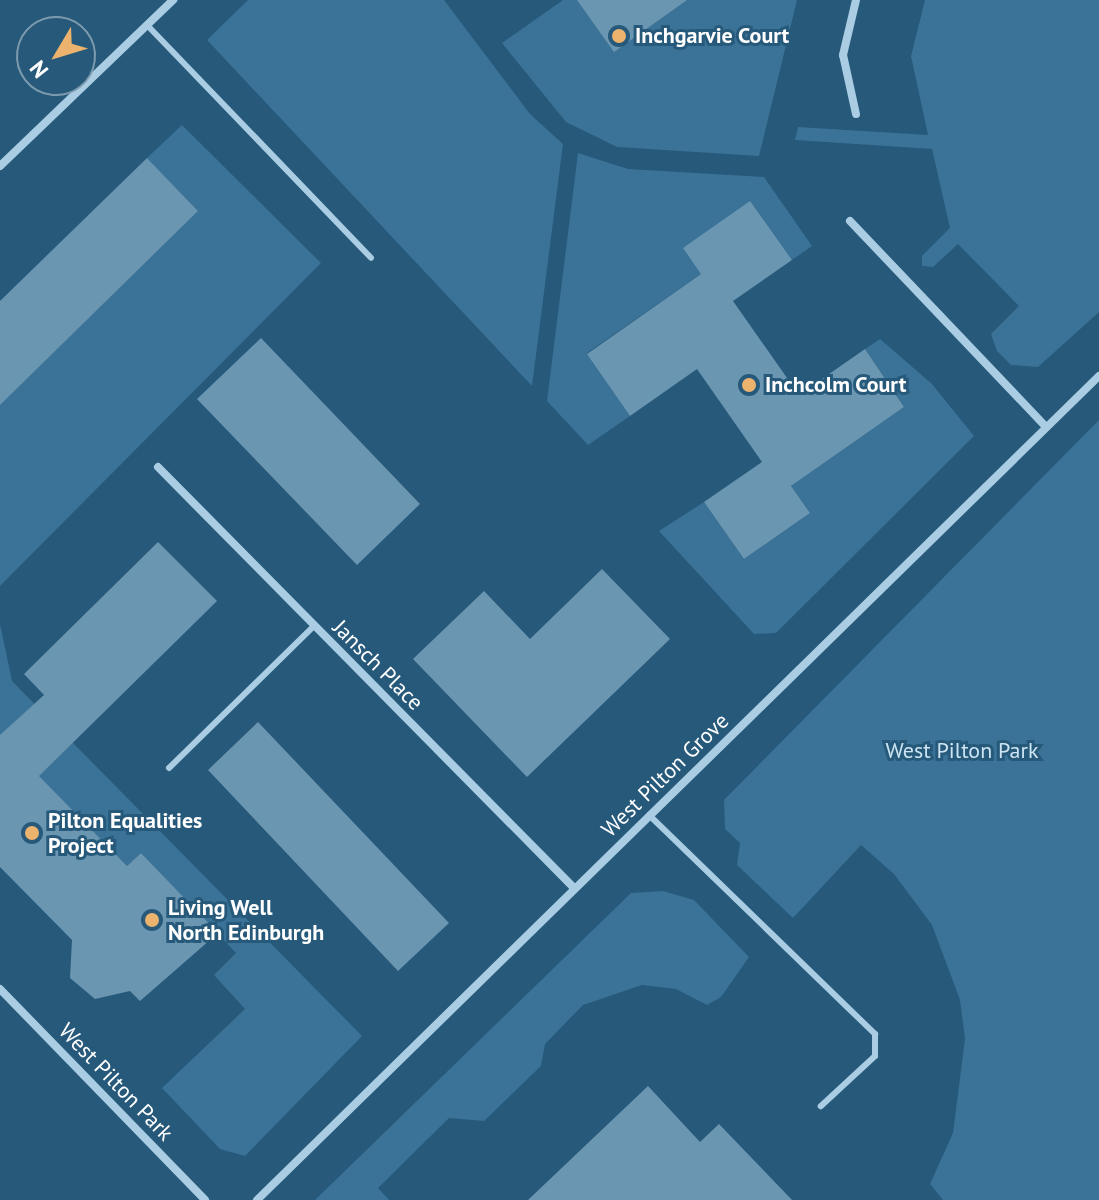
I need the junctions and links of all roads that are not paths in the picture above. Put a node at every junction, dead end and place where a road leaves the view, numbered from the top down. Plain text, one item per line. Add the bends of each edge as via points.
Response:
1 (173, 0) edge
2 (856, 0) edge
3 (147, 25) junction
4 (856, 114) dead end
5 (0, 166) edge
6 (850, 221) dead end
7 (371, 258) dead end
8 (1099, 376) edge
9 (1046, 427) junction
10 (158, 467) dead end
11 (314, 626) junction
12 (169, 768) dead end
13 (649, 815) junction
14 (573, 887) junction
15 (0, 989) edge
16 (821, 1106) dead end
17 (205, 1200) edge
18 (257, 1200) edge

1 - 3 street
2 - 4 street via 843,55
3 - 5 street
3 - 7 lane
6 - 9 street
8 - 9 street, West Pilton Grove
9 - 13 street, West Pilton Grove
10 - 11 street, Jansch Place
11 - 12 lane
11 - 14 street, Jansch Place
13 - 14 street, West Pilton Grove
13 - 16 lane via 875,1034 875,1056
14 - 18 street, West Pilton Grove
15 - 17 street, West Pilton Park

